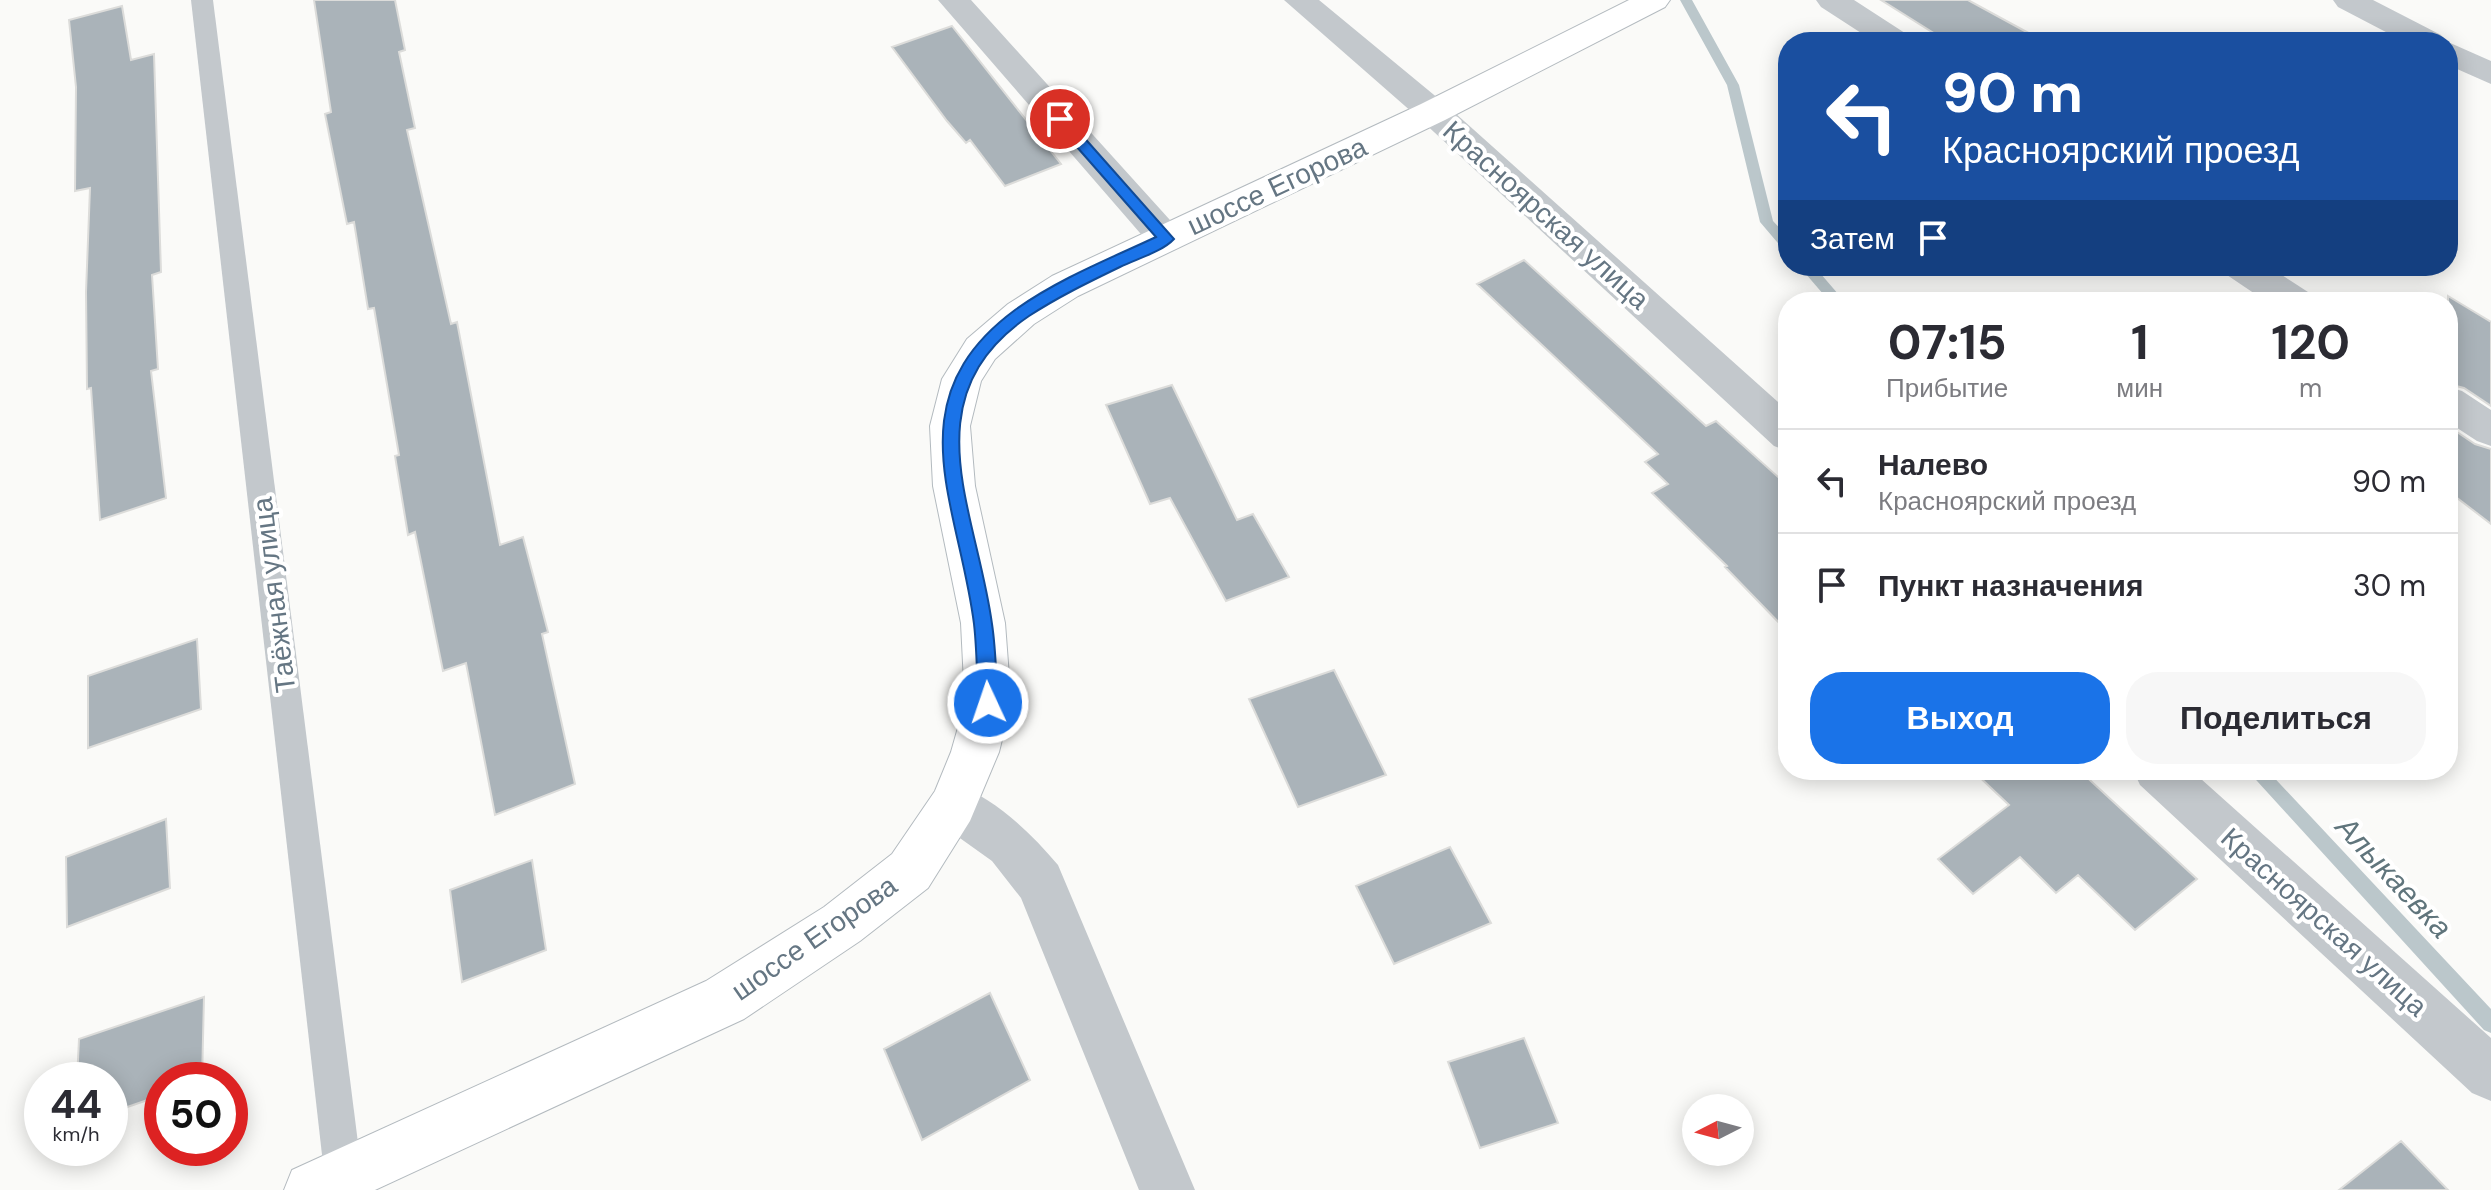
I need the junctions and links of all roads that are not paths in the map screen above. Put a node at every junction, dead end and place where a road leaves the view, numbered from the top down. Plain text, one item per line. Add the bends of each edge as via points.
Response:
1 (202, 0) edge
2 (954, 0) edge
3 (1300, 0) edge
4 (1654, 0) edge
5 (1832, 0) edge
6 (2349, 0) edge
7 (1882, 32) edge
8 (2411, 32) edge
9 (2458, 57) edge
10 (2491, 74) edge
11 (1433, 112) junction
12 (1166, 239) junction
13 (2255, 276) edge
14 (2280, 292) edge
15 (2458, 409) edge
16 (1778, 426) edge
17 (2491, 430) edge
18 (2168, 780) edge
19 (953, 805) junction
20 (2491, 1074) edge
21 (333, 1185) edge
22 (1167, 1190) edge

1 - 21 lane, Таёжная улица
2 - 12 street
3 - 11 street, Красноярская улица
4 - 11 main road, шоссе Егорова
5 - 7 street
6 - 8 street
9 - 10 street
11 - 12 main road, шоссе Егорова
11 - 16 street, Красноярская улица
12 - 19 main road, шоссе Егорова via 1065,286 1021,314 981,349 962,379 950,426 954,486 983,623 988,703
13 - 14 street
15 - 17 street
18 - 20 street, Красноярская улица
19 - 21 main road, шоссе Егорова via 910,871 842,924 725,1000
19 - 22 street via 1009,845 1040,882

